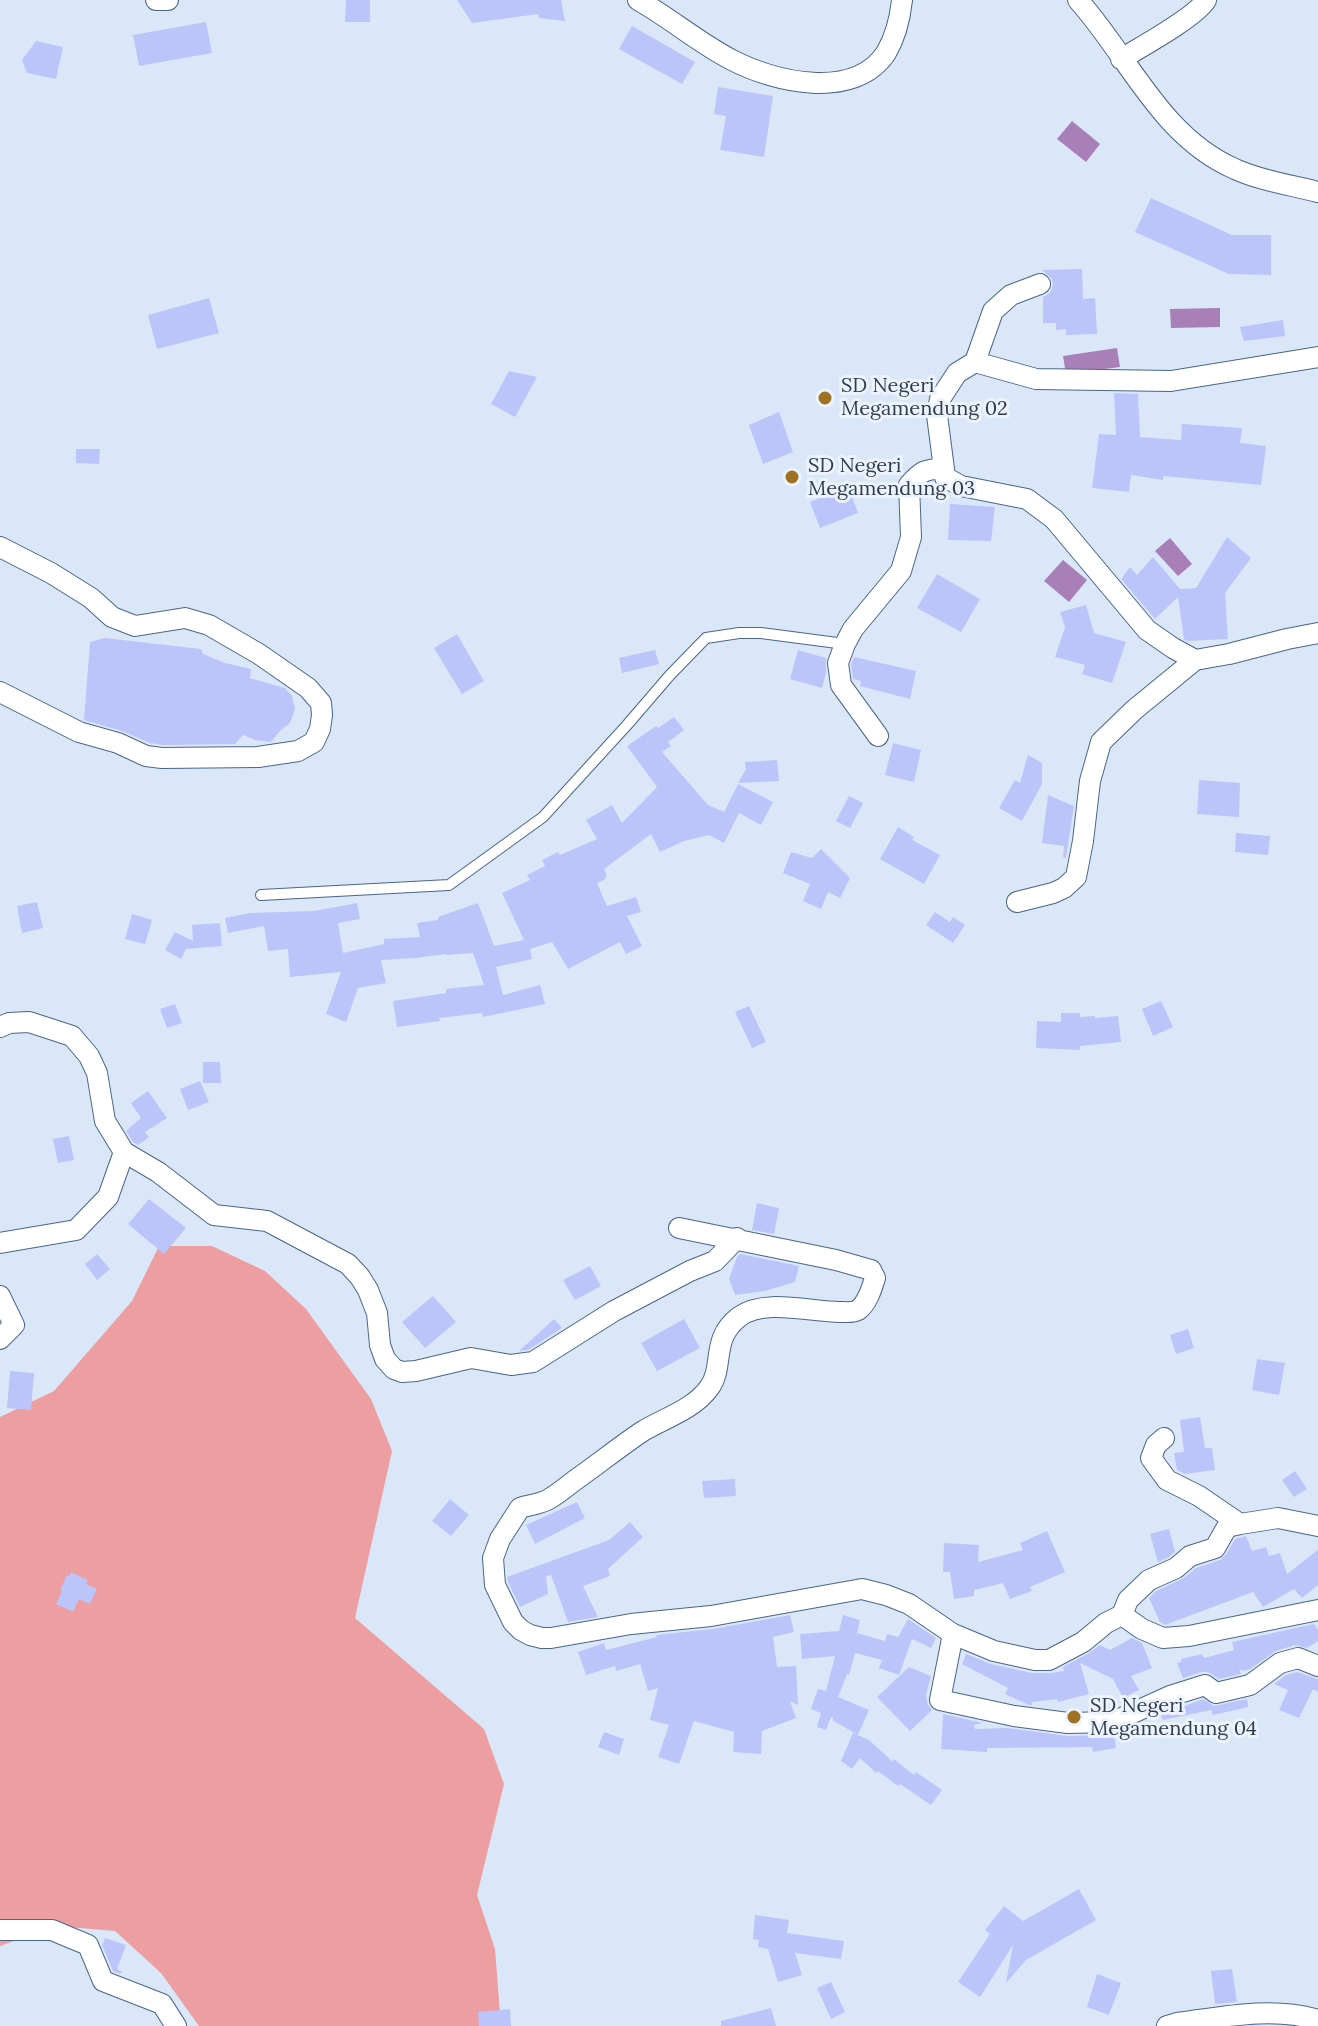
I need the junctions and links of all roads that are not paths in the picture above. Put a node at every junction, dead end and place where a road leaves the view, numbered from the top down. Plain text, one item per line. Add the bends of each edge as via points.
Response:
1 (156, 0) edge
2 (168, 0) edge
3 (638, 0) edge
4 (902, 0) edge
5 (1078, 0) edge
6 (1206, 0) edge
7 (1121, 59) junction
8 (1318, 192) edge
9 (1040, 284) dead end
10 (1318, 357) edge
11 (975, 362) junction
12 (943, 468) junction
13 (0, 547) edge
14 (1318, 633) edge
15 (845, 644) junction
16 (1195, 660) junction
17 (0, 692) edge
18 (878, 736) dead end
19 (261, 895) dead end
20 (1017, 902) dead end
21 (0, 1027) edge
22 (124, 1152) junction
23 (679, 1228) dead end
24 (737, 1238) junction
25 (0, 1243) edge
26 (0, 1296) edge
27 (0, 1339) edge
28 (1164, 1438) dead end
29 (1240, 1524) junction
30 (1318, 1526) edge
31 (1318, 1610) edge
32 (1122, 1615) junction
33 (953, 1634) junction
34 (1318, 1666) edge
35 (0, 1930) edge
36 (1318, 2020) edge
37 (176, 2026) edge
38 (1167, 2026) edge

1 - 2 street
3 - 4 street via 734,61 805,83 845,80 872,67 893,39
5 - 7 street
6 - 7 street
7 - 8 street via 1150,98 1199,147 1234,169
9 - 11 street via 1011,295 993,311
10 - 11 street via 1171,381 1036,379
11 - 12 street via 957,373 940,399
12 - 15 street via 925,470 909,485 911,537 901,571
12 - 16 street via 945,477 961,486 1027,499 1054,519 1147,630
13 - 17 street via 135,626 185,618 209,625 308,688 321,703 322,715 314,742 298,751 162,758 79,732
14 - 16 street
15 - 18 street via 838,663 841,685
15 - 19 lane via 761,633 706,638 543,817 449,885
16 - 20 street via 1101,742 1076,877 1053,893
21 - 22 street via 29,1022 72,1036 97,1073 105,1121
22 - 24 street via 214,1215 267,1221 348,1264 377,1313 385,1359 402,1372 471,1358 511,1365 533,1362 614,1311 715,1261
22 - 25 street via 108,1197 76,1230
23 - 24 street
24 - 33 street via 871,1270 873,1287 853,1312 755,1308 742,1315 723,1337 713,1384 705,1393 547,1501 520,1508 493,1558 495,1585 513,1622 530,1635 551,1638 862,1589 909,1604
26 - 27 street via 14,1325
28 - 29 street via 1151,1458 1167,1480
29 - 30 street via 1278,1518
29 - 32 street via 1227,1527 1215,1548 1149,1580 1128,1600
31 - 32 street via 1163,1638
32 - 33 street via 1049,1660 1004,1654
33 - 34 street via 940,1700 1068,1723 1113,1722 1205,1685 1216,1693 1250,1685 1280,1663 1298,1658
35 - 37 street via 52,1930 88,1945 103,1981 162,2004
36 - 38 street via 1242,2014

